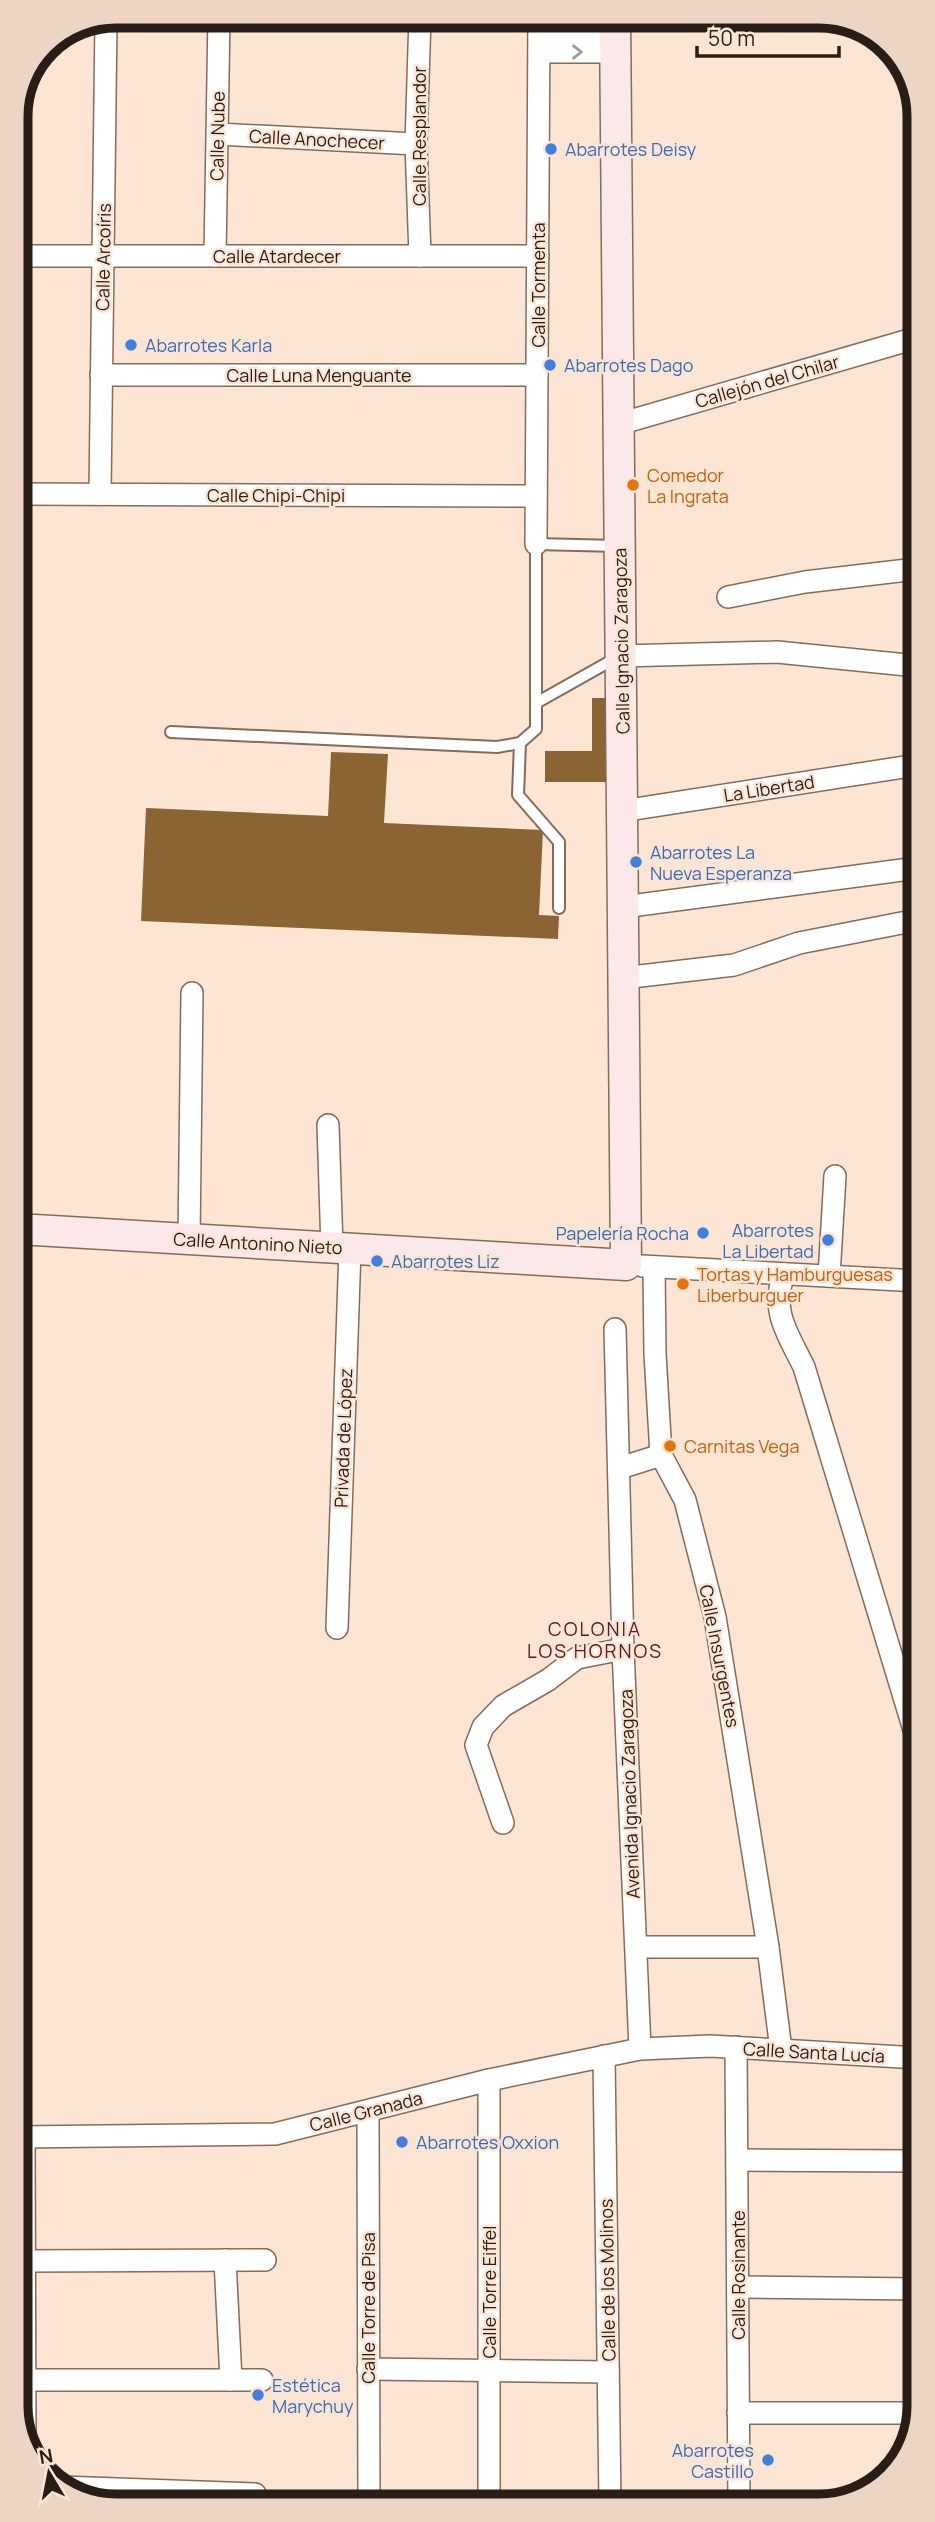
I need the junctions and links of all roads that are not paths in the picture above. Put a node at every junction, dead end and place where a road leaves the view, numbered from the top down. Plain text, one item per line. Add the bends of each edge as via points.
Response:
1 (219, 28) edge
2 (420, 28) edge
3 (106, 29) edge
4 (615, 34) edge
5 (539, 35) edge
6 (218, 134) junction
7 (416, 144) junction
8 (28, 256) edge
9 (103, 256) junction
10 (215, 256) junction
11 (420, 256) junction
12 (538, 256) junction
13 (907, 341) edge
14 (102, 375) junction
15 (537, 375) junction
16 (619, 424) junction
17 (28, 494) edge
18 (100, 494) junction
19 (536, 496) junction
20 (620, 546) junction
21 (537, 548) junction
22 (907, 570) edge
23 (728, 597) dead end
24 (621, 656) junction
25 (907, 665) edge
26 (536, 703) junction
27 (171, 732) dead end
28 (520, 743) junction
29 (907, 767) edge
30 (622, 811) junction
31 (907, 869) edge
32 (623, 907) junction
33 (559, 908) dead end
34 (907, 922) edge
35 (623, 978) junction
36 (192, 993) dead end
37 (328, 1125) dead end
38 (835, 1176) dead end
39 (28, 1230) edge
40 (189, 1239) junction
41 (341, 1248) junction
42 (640, 1266) junction
43 (784, 1274) junction
44 (829, 1276) junction
45 (907, 1280) edge
46 (615, 1329) dead end
47 (661, 1455) junction
48 (620, 1468) junction
49 (337, 1628) dead end
50 (623, 1649) junction
51 (907, 1707) edge
52 (503, 1823) dead end
53 (636, 1947) junction
54 (768, 1947) junction
55 (710, 2046) joint
56 (736, 2047) junction
57 (640, 2049) junction
58 (781, 2050) junction
59 (604, 2056) junction
60 (907, 2057) edge
61 (489, 2080) junction
62 (368, 2110) junction
63 (28, 2137) edge
64 (737, 2160) junction
65 (907, 2161) edge
66 (225, 2260) junction
67 (265, 2260) dead end
68 (28, 2261) edge
69 (738, 2287) junction
70 (907, 2289) edge
71 (368, 2369) junction
72 (489, 2370) junction
73 (608, 2372) junction
74 (28, 2380) edge
75 (231, 2380) junction
76 (262, 2380) dead end
77 (738, 2413) junction
78 (906, 2413) edge
79 (369, 2494) edge
80 (489, 2494) edge
81 (610, 2494) edge
82 (739, 2494) edge

1 - 6 street, Calle Nube
2 - 7 street, Calle Resplandor
3 - 9 street, Calle Arcoíris
4 - 5 street
4 - 16 main road, Calle Ignacio Zaragoza
5 - 12 street, Calle Tormenta
6 - 7 street, Calle Anochecer
6 - 10 street, Calle Nube
7 - 11 street, Calle Resplandor
8 - 9 street, Calle Atardecer
9 - 10 street, Calle Atardecer
9 - 14 street, Calle Arcoíris
10 - 11 street, Calle Atardecer
11 - 12 street, Calle Atardecer
12 - 15 street, Calle Tormenta
13 - 16 street, Callejón del Chilar
14 - 15 street, Calle Luna Menguante
14 - 18 street, Calle Arcoíris
15 - 19 street, Calle Tormenta
16 - 20 main road, Calle Ignacio Zaragoza
17 - 18 street, Calle Chipi-Chipi
18 - 19 street, Calle Chipi-Chipi
19 - 21 street, Calle Tormenta
20 - 21 lane
20 - 24 main road, Calle Ignacio Zaragoza
21 - 26 lane
22 - 23 street
24 - 25 street via 777,652
24 - 26 lane
24 - 30 main road, Calle Ignacio Zaragoza
26 - 28 lane via 536,729
27 - 28 lane via 498,747
28 - 33 lane via 518,795 559,842
29 - 30 street, La Libertad
30 - 32 main road, Calle Ignacio Zaragoza
31 - 32 street
32 - 35 main road, Calle Ignacio Zaragoza
34 - 35 street via 799,943 734,964
35 - 42 main road, Calle Ignacio Zaragoza
36 - 40 street
37 - 41 street, Privada de López
38 - 44 street
39 - 40 main road, Calle Antonino Nieto
40 - 41 main road, Calle Antonino Nieto
41 - 42 main road, Calle Antonino Nieto
41 - 49 street, Privada de López
42 - 43 street, Calle Antonino Nieto
42 - 47 street, Calle Insurgentes via 655,1354
43 - 44 street, Calle Antonino Nieto
43 - 51 street via 778,1313 804,1367
44 - 45 street, Calle Antonino Nieto
46 - 48 street, Avenida Ignacio Zaragoza
47 - 48 street
47 - 54 street, Calle Insurgentes via 685,1500 715,1617
48 - 50 street, Avenida Ignacio Zaragoza
50 - 52 street via 578,1658 503,1706 483,1727 477,1745
50 - 53 street, Avenida Ignacio Zaragoza
53 - 54 street
53 - 57 street, Avenida Ignacio Zaragoza
54 - 58 street, Calle Insurgentes
55 - 56 street, Calle Santa Lucía
55 - 57 street, Calle Granada
56 - 58 street, Calle Santa Lucía
56 - 64 street, Calle Rosinante
57 - 59 street, Calle Granada
58 - 60 street, Calle Santa Lucía
59 - 61 street, Calle Granada
59 - 73 street, Calle de los Molinos
61 - 62 street, Calle Granada
61 - 72 street, Calle Torre Eiffel
62 - 63 street, Calle Granada via 275,2134
62 - 71 street, Calle Torre de Pisa
64 - 65 street
64 - 69 street, Calle Rosinante
66 - 67 street
66 - 68 street
66 - 75 street
69 - 70 street
69 - 77 street, Calle Rosinante
71 - 72 street
71 - 79 street, Calle Torre de Pisa
72 - 73 street
72 - 80 street, Calle Torre Eiffel
73 - 81 street, Calle de los Molinos
74 - 75 street
75 - 76 street
77 - 78 street
77 - 82 street, Calle Rosinante

